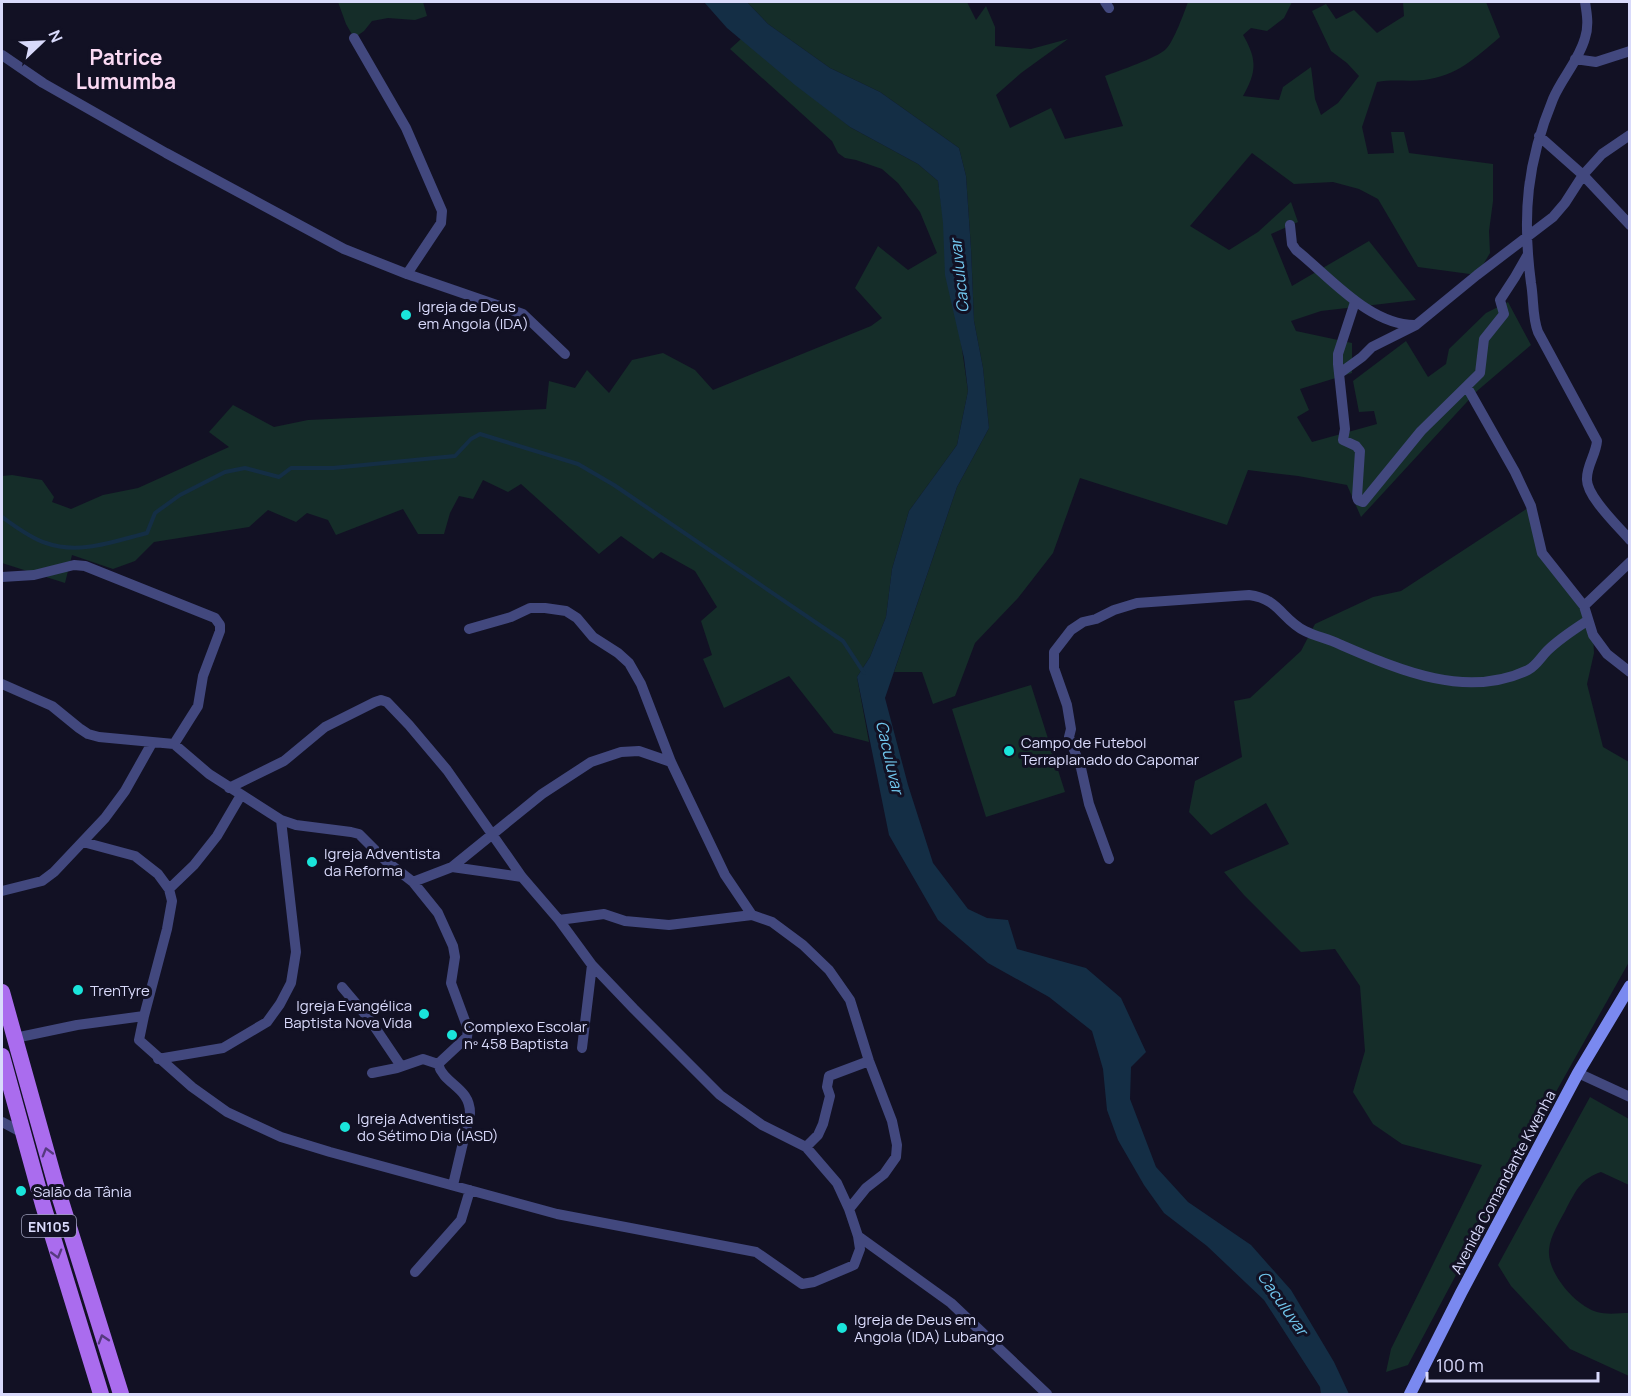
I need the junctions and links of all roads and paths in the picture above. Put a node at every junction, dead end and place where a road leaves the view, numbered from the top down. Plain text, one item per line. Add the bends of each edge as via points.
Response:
1 (1585, 2) edge
2 (354, 38) dead end
3 (1629, 51) edge
4 (2, 57) edge
5 (1575, 59) junction
6 (1629, 135) edge
7 (1539, 136) junction
8 (1583, 175) junction
9 (1290, 225) dead end
10 (1629, 225) edge
11 (1526, 239) junction
12 (1527, 256) junction
13 (407, 274) junction
14 (1355, 302) junction
15 (1416, 325) junction
16 (565, 354) dead end
17 (1340, 373) junction
18 (1467, 387) junction
19 (1629, 540) edge
20 (1628, 565) edge
21 (2, 577) edge
22 (1584, 606) junction
23 (1587, 621) junction
24 (470, 629) dead end
25 (1629, 672) edge
26 (2, 684) edge
27 (152, 743) junction
28 (174, 744) junction
29 (671, 762) junction
30 (229, 788) junction
31 (241, 795) junction
32 (281, 820) junction
33 (492, 833) junction
34 (83, 842) junction
35 (1109, 859) dead end
36 (452, 867) junction
37 (522, 877) junction
38 (413, 882) junction
39 (169, 889) junction
40 (2, 891) edge
41 (752, 915) junction
42 (559, 920) junction
43 (592, 965) junction
44 (1629, 986) edge
45 (342, 987) dead end
46 (2, 992) edge
47 (144, 1016) junction
48 (15, 1038) junction
49 (582, 1048) dead end
50 (2, 1056) edge
51 (158, 1059) junction
52 (869, 1061) junction
53 (438, 1064) junction
54 (401, 1066) junction
55 (372, 1073) dead end
56 (1578, 1073) junction
57 (1629, 1097) edge
58 (2, 1122) edge
59 (23, 1133) junction
60 (806, 1147) junction
61 (453, 1185) junction
62 (470, 1190) junction
63 (849, 1209) junction
64 (858, 1236) junction
65 (415, 1272) dead end
66 (100, 1395) edge
67 (121, 1395) edge
68 (1047, 1395) edge
69 (1410, 1395) edge

1 - 5 street via 1588,26
2 - 13 street via 405,128 442,211 441,223
3 - 5 street via 1596,62
4 - 13 street via 218,182 344,249
5 - 7 street
6 - 8 street via 1602,154
7 - 8 street
7 - 11 street via 1527,193
8 - 10 street
8 - 11 street via 1553,217
9 - 14 street via 1296,250
11 - 12 street
11 - 15 street
12 - 18 street via 1500,300 1504,314 1487,334 1481,369
12 - 19 street via 1538,332 1597,441 1588,485
13 - 16 street via 523,314
14 - 15 street via 1397,323
14 - 17 street via 1338,354
15 - 17 street via 1372,346
17 - 18 street via 1345,429 1342,440 1360,451 1357,497 1363,502 1421,431
18 - 22 street via 1531,506 1542,554
20 - 22 street
21 - 28 street via 85,566 215,618 220,632 203,676 200,699
22 - 23 street
23 - 25 street via 1607,654
23 - 35 street via 1561,638 1529,670 1477,683 1418,675 1370,659 1296,626 1271,601 1260,596 1146,601 1083,622 1071,630 1054,652 1054,668 1067,705 1069,737
24 - 29 street via 530,608 567,611 578,618 593,637 629,663
26 - 27 street via 52,706 88,734
27 - 28 street
27 - 34 street via 125,791
28 - 30 street
29 - 33 street via 639,751 621,752 591,762
29 - 41 street via 725,875
30 - 31 street
30 - 33 street via 284,761 326,727 381,700 409,725
31 - 32 street
31 - 39 street via 217,836
32 - 38 street via 359,834
32 - 51 street via 296,952 291,983 267,1022 223,1048
33 - 36 street
33 - 37 street
34 - 39 street via 135,856 158,874
34 - 40 street via 42,880
36 - 37 street
36 - 38 street
37 - 42 street
38 - 53 street via 438,913 453,946 451,983 468,1029 466,1037
39 - 47 street via 172,901 167,929
41 - 42 street via 669,925 625,921 604,914
41 - 52 street via 772,922 829,970 850,1000
42 - 43 street
43 - 49 street
43 - 60 street via 720,1095 762,1125
44 - 56 main road, Avenida Comandante Kwenha
45 - 54 street
46 - 48 main road, EN105
47 - 48 street
47 - 51 street via 139,1040
67 -> 48 main road, EN105
50 - 59 main road, EN105
51 - 61 street via 227,1112 280,1137
52 - 60 street via 829,1076 830,1096 823,1124
52 - 63 street via 892,1121 896,1157
53 - 54 street via 423,1059
53 - 61 street via 467,1096 470,1105
54 - 55 street
56 - 57 street
56 - 69 main road, Avenida Comandante Kwenha
58 - 59 street
59 -> 66 main road, EN105
60 - 63 street via 837,1183
61 - 62 street
62 - 64 street via 556,1214 756,1252 802,1284 854,1265 860,1249
62 - 65 street via 460,1220
63 - 64 street
64 - 68 street via 951,1303

